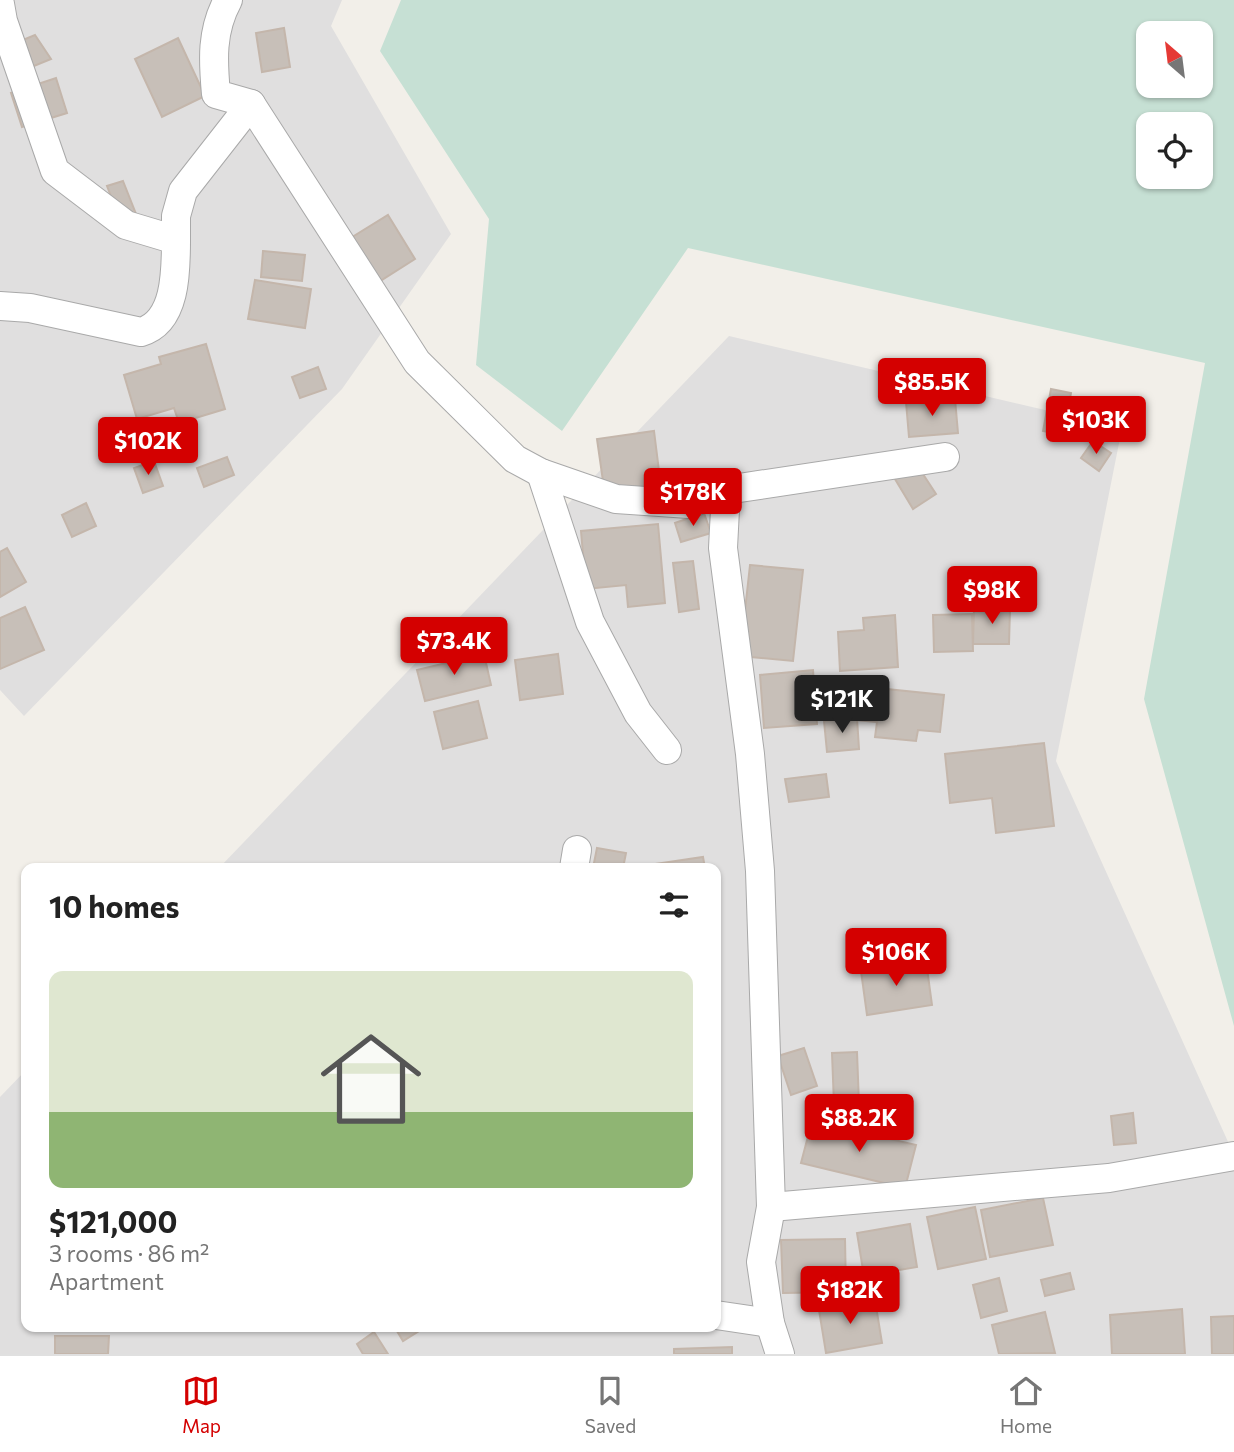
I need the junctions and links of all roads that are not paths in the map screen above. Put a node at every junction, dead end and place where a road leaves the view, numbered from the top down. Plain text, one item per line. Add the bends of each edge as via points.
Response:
1 (228, 0) edge
2 (0, 4) edge
3 (251, 104) junction
4 (176, 240) junction
5 (0, 306) edge
6 (945, 457) dead end
7 (541, 473) junction
8 (726, 490) junction
9 (667, 750) dead end
10 (1234, 1156) edge
11 (771, 1207) junction
12 (721, 1316) edge
13 (770, 1323) junction
14 (780, 1354) edge

1 - 3 street via 219,15 212,52 216,94
2 - 4 street via 55,171 126,225
3 - 4 street via 183,191
3 - 7 street via 417,362 515,459
4 - 5 street via 170,298 162,321 153,329 141,332
6 - 8 street
7 - 8 street via 616,499 689,504
7 - 9 street via 590,622 638,713
8 - 11 street via 723,548 760,871
10 - 11 street via 1109,1178
11 - 13 street via 761,1262
12 - 13 street
13 - 14 street

